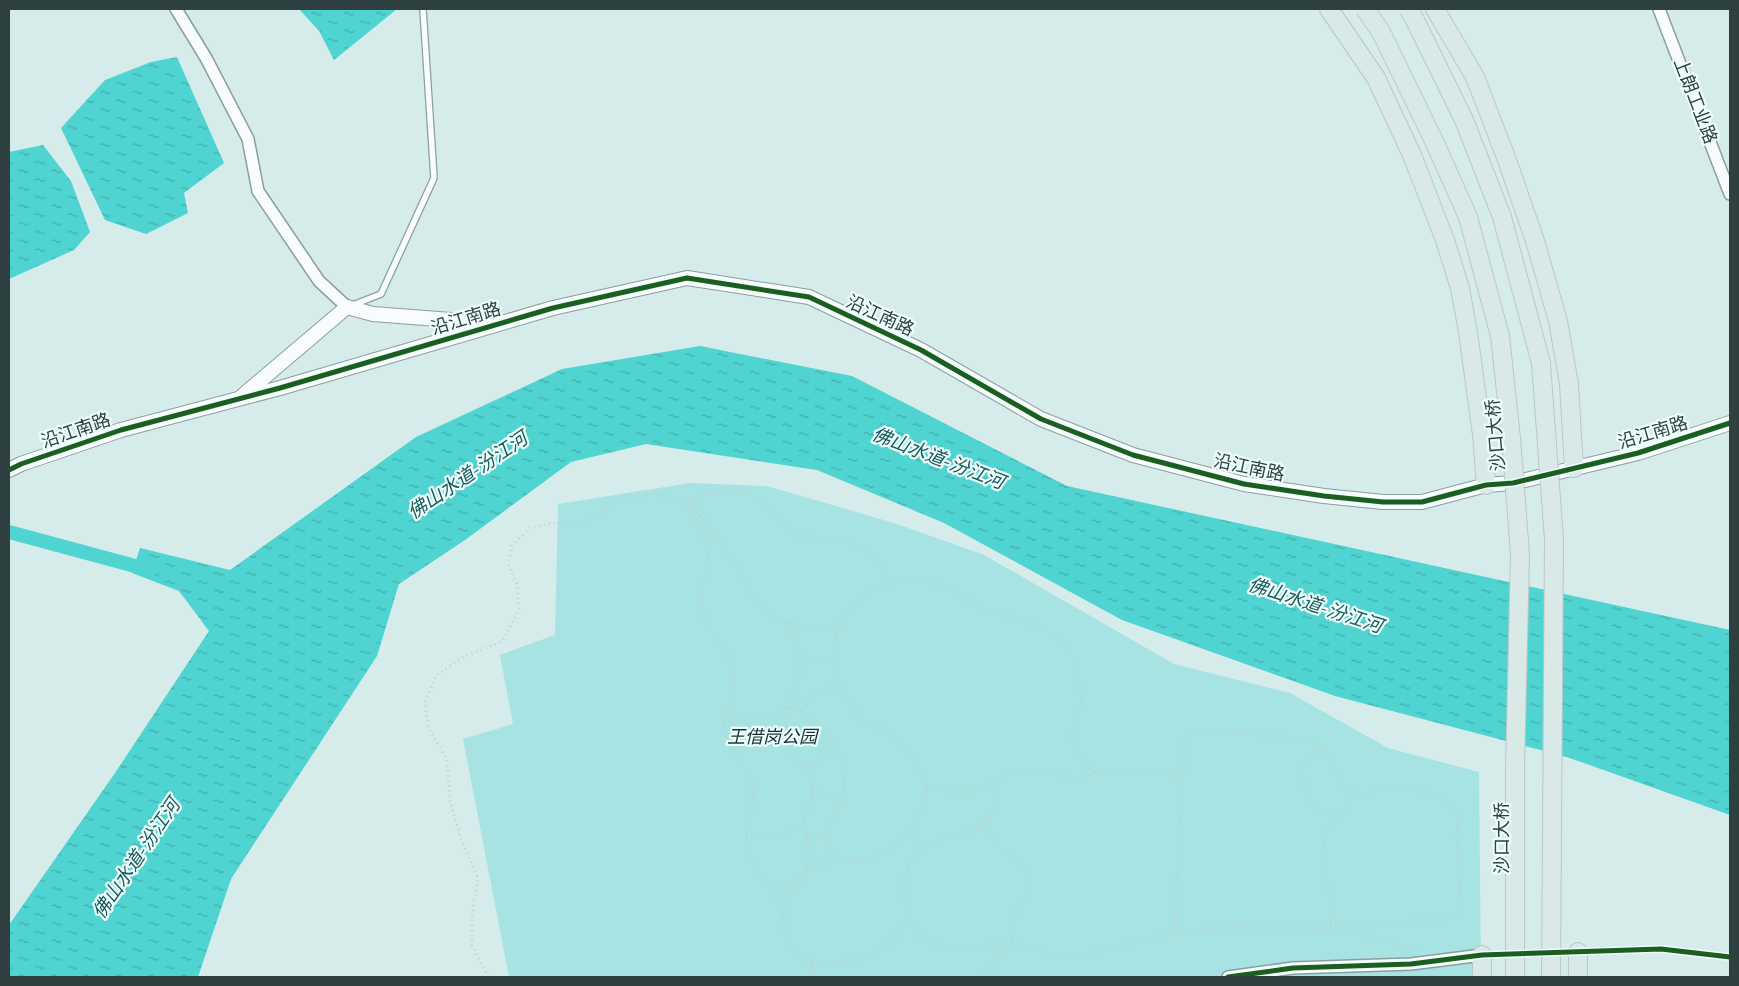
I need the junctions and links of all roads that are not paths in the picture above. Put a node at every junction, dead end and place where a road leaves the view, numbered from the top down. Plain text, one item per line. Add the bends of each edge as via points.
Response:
1 (176, 9) edge
2 (423, 9) edge
3 (1329, 9) edge
4 (1365, 9) edge
5 (1408, 9) edge
6 (1436, 9) edge
7 (1659, 9) edge
8 (1730, 194) edge
9 (347, 307) junction
10 (498, 324) junction
11 (237, 400) junction
12 (1730, 423) edge
13 (15, 464) edge
14 (1574, 468) junction
15 (9, 470) edge
16 (1486, 485) junction
17 (1578, 952) dead end
18 (1482, 954) joint
19 (1228, 977) edge
20 (1482, 977) edge
21 (1516, 977) edge
22 (1551, 977) edge
23 (1578, 977) edge

1 - 9 street via 206,58 248,140 258,191 319,281
2 - 9 lane via 434,178 381,294
3 - 16 main road via 1376,78 1412,155 1445,240 1460,288 1468,332
4 - 21 main road, 沙口大桥, bridge via 1381,32 1468,217 1500,336 1520,554 1515,769
5 - 22 main road, bridge via 1464,120 1502,217 1541,363 1554,540
6 - 14 main road via 1475,77 1535,241 1558,321 1569,384
7 - 8 street, 上朗工业路
9 - 10 street via 373,314
9 - 11 street
10 - 11 street, 沿江南路
10 - 16 street, 沿江南路 via 553,308 688,278 809,297 921,350 1041,419 1133,455 1244,484 1383,502 1422,502
11 - 13 street, 沿江南路 via 121,430
12 - 14 street, 沿江南路 via 1638,453
13 - 15 street, 沿江南路
14 - 16 street, 沿江南路 via 1513,483
17 - 23 main road
18 - 19 street via 1411,964 1293,968
18 - 20 main road

